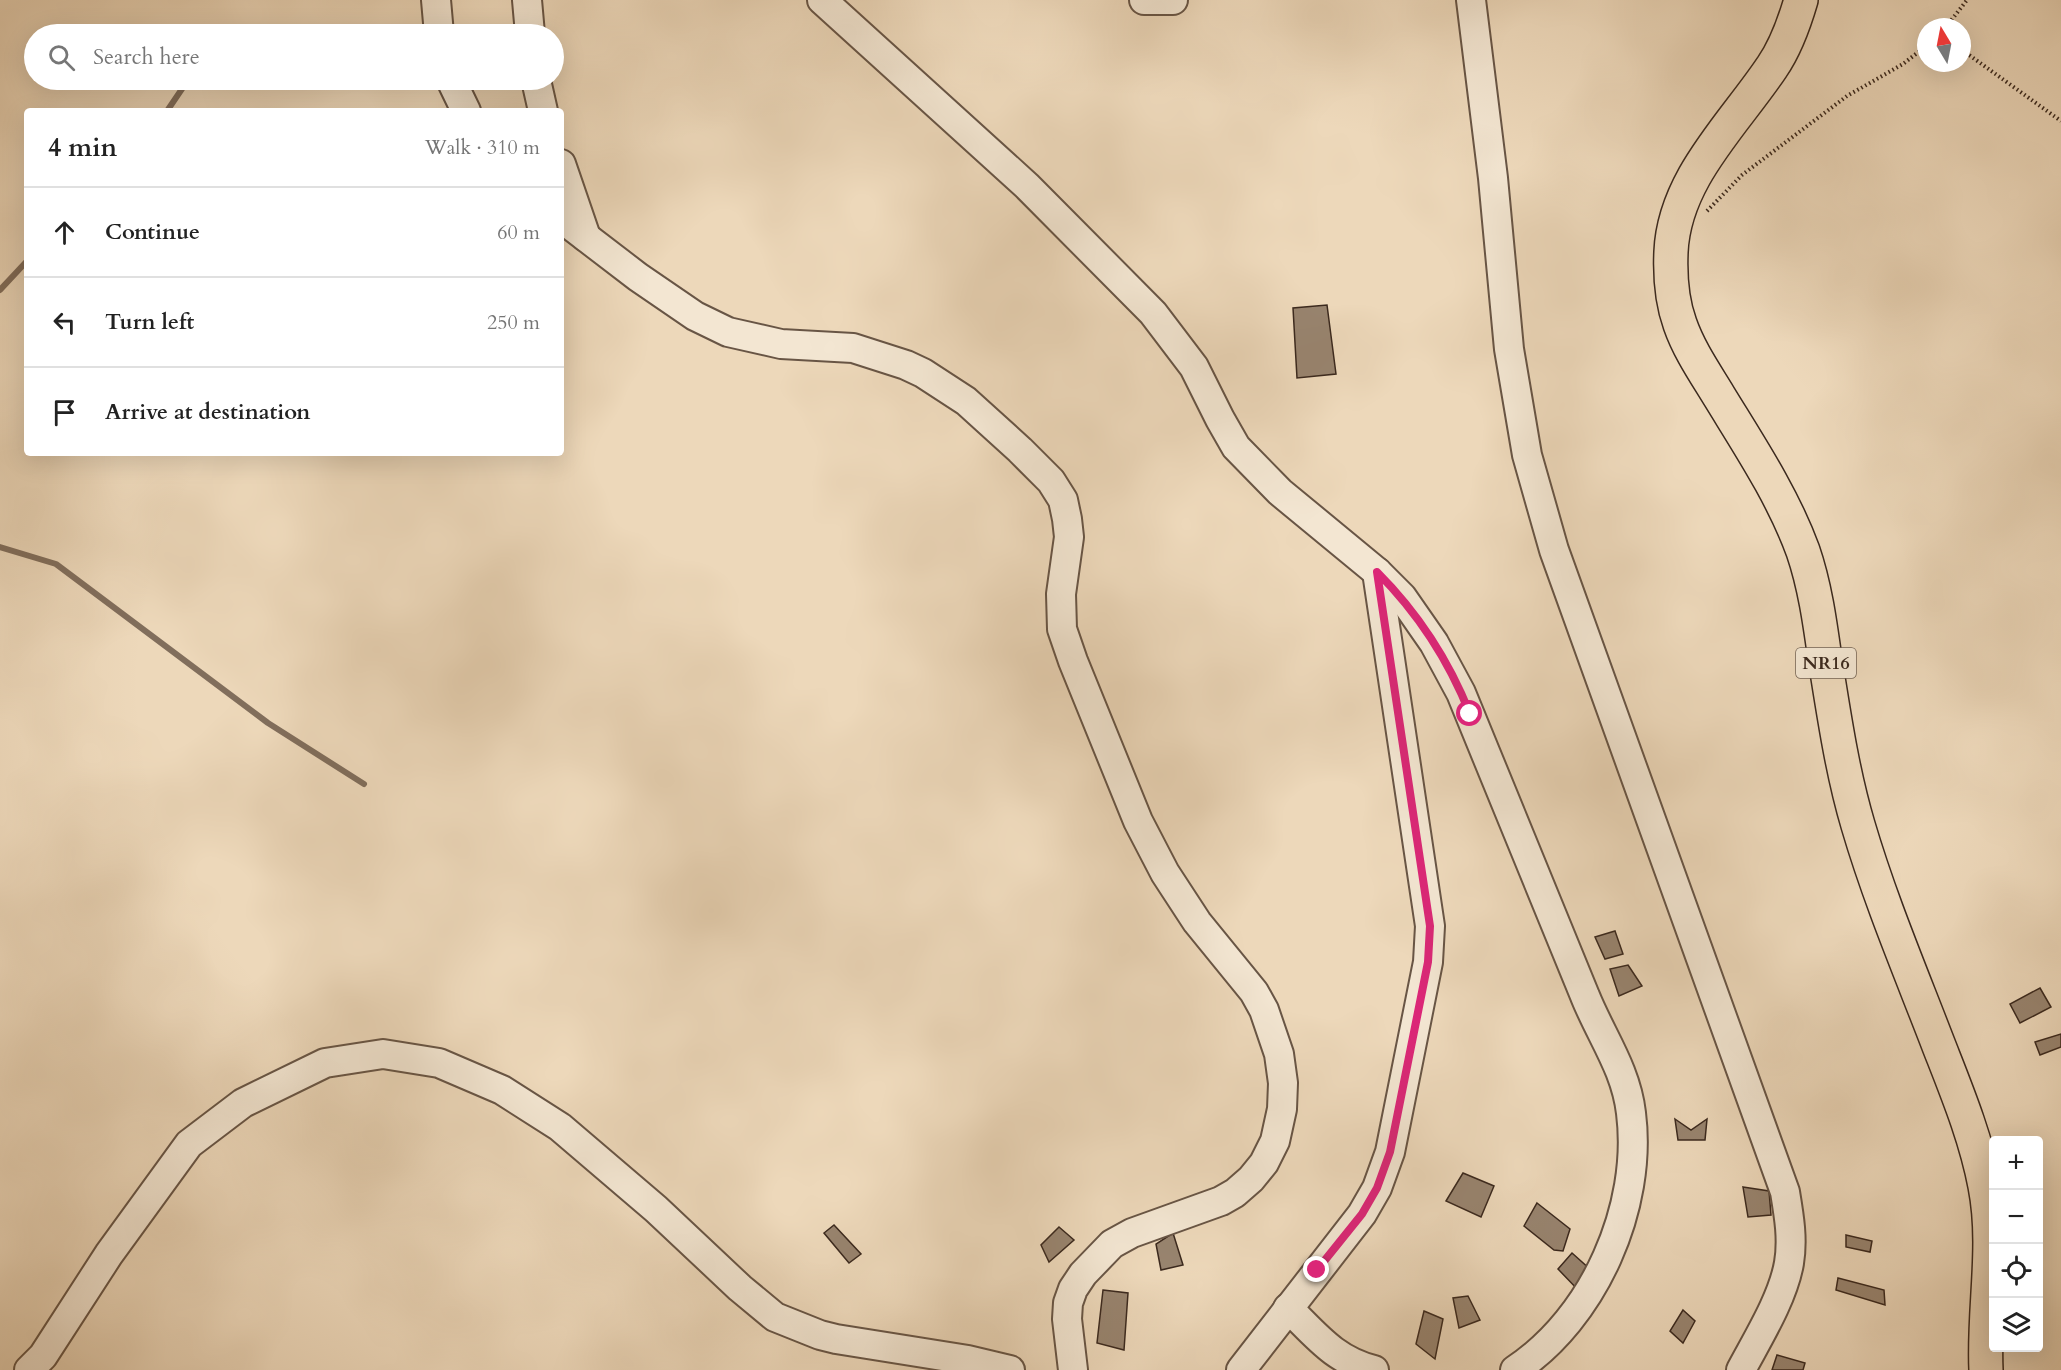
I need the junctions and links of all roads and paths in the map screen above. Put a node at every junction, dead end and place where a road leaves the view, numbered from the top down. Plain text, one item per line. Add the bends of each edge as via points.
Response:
1 (436, 0) edge
2 (527, 0) edge
3 (822, 0) edge
4 (1144, 0) edge
5 (1173, 0) edge
6 (1471, 0) edge
7 (1801, 0) edge
8 (1967, 0) edge
9 (1953, 18) edge
10 (438, 24) edge
11 (529, 24) edge
12 (1917, 53) edge
13 (1971, 56) edge
14 (456, 90) edge
15 (538, 90) edge
16 (465, 108) edge
17 (542, 108) edge
18 (2061, 121) edge
19 (564, 173) edge
20 (1702, 216) dead end
21 (564, 220) edge
22 (586, 237) junction
23 (1377, 572) junction
24 (1288, 1308) junction
25 (29, 1370) edge
26 (1010, 1370) edge
27 (1073, 1370) edge
28 (1241, 1370) edge
29 (1374, 1370) edge
30 (1515, 1370) edge
31 (1741, 1370) edge
32 (1986, 1370) edge

1 - 10 street
2 - 11 street
3 - 23 street via 1027,186 1144,305 1194,367 1236,447 1280,492
4 - 5 street
6 - 31 street via 1509,349 1527,454 1558,561 1786,1200 1791,1240 1789,1264 1779,1295
7 - 32 main road, NR16 via 1791,32 1774,65 1686,191 1671,248 1671,279 1679,322 1691,349 1787,514 1804,556 1818,609 1840,755 1858,825 1977,1153 1990,1219
8 - 9 path
12 - 20 path via 1847,96 1742,175
13 - 18 path
14 - 16 street
15 - 17 street
19 - 22 street
21 - 22 street
22 - 27 street via 638,278 695,316 728,332 781,344 853,348 923,373 966,401 1051,481 1063,500 1069,537 1060,594 1062,628 1073,662 1138,821 1165,873 1264,1010 1279,1054 1283,1083 1275,1141 1251,1179 1221,1201 1112,1244 1083,1274 1068,1303
23 - 24 street via 1430,926 1428,962 1390,1152 1377,1188 1362,1214
23 - 30 street via 1402,597 1434,643 1461,693 1592,1013 1619,1066 1631,1112 1634,1146 1628,1194 1609,1255 1584,1303 1533,1358
24 - 28 street
24 - 29 street via 1334,1352 1355,1365
25 - 26 street via 44,1356 109,1254 189,1144 243,1104 326,1062 383,1054 439,1063 502,1090 560,1127 775,1317 836,1339

